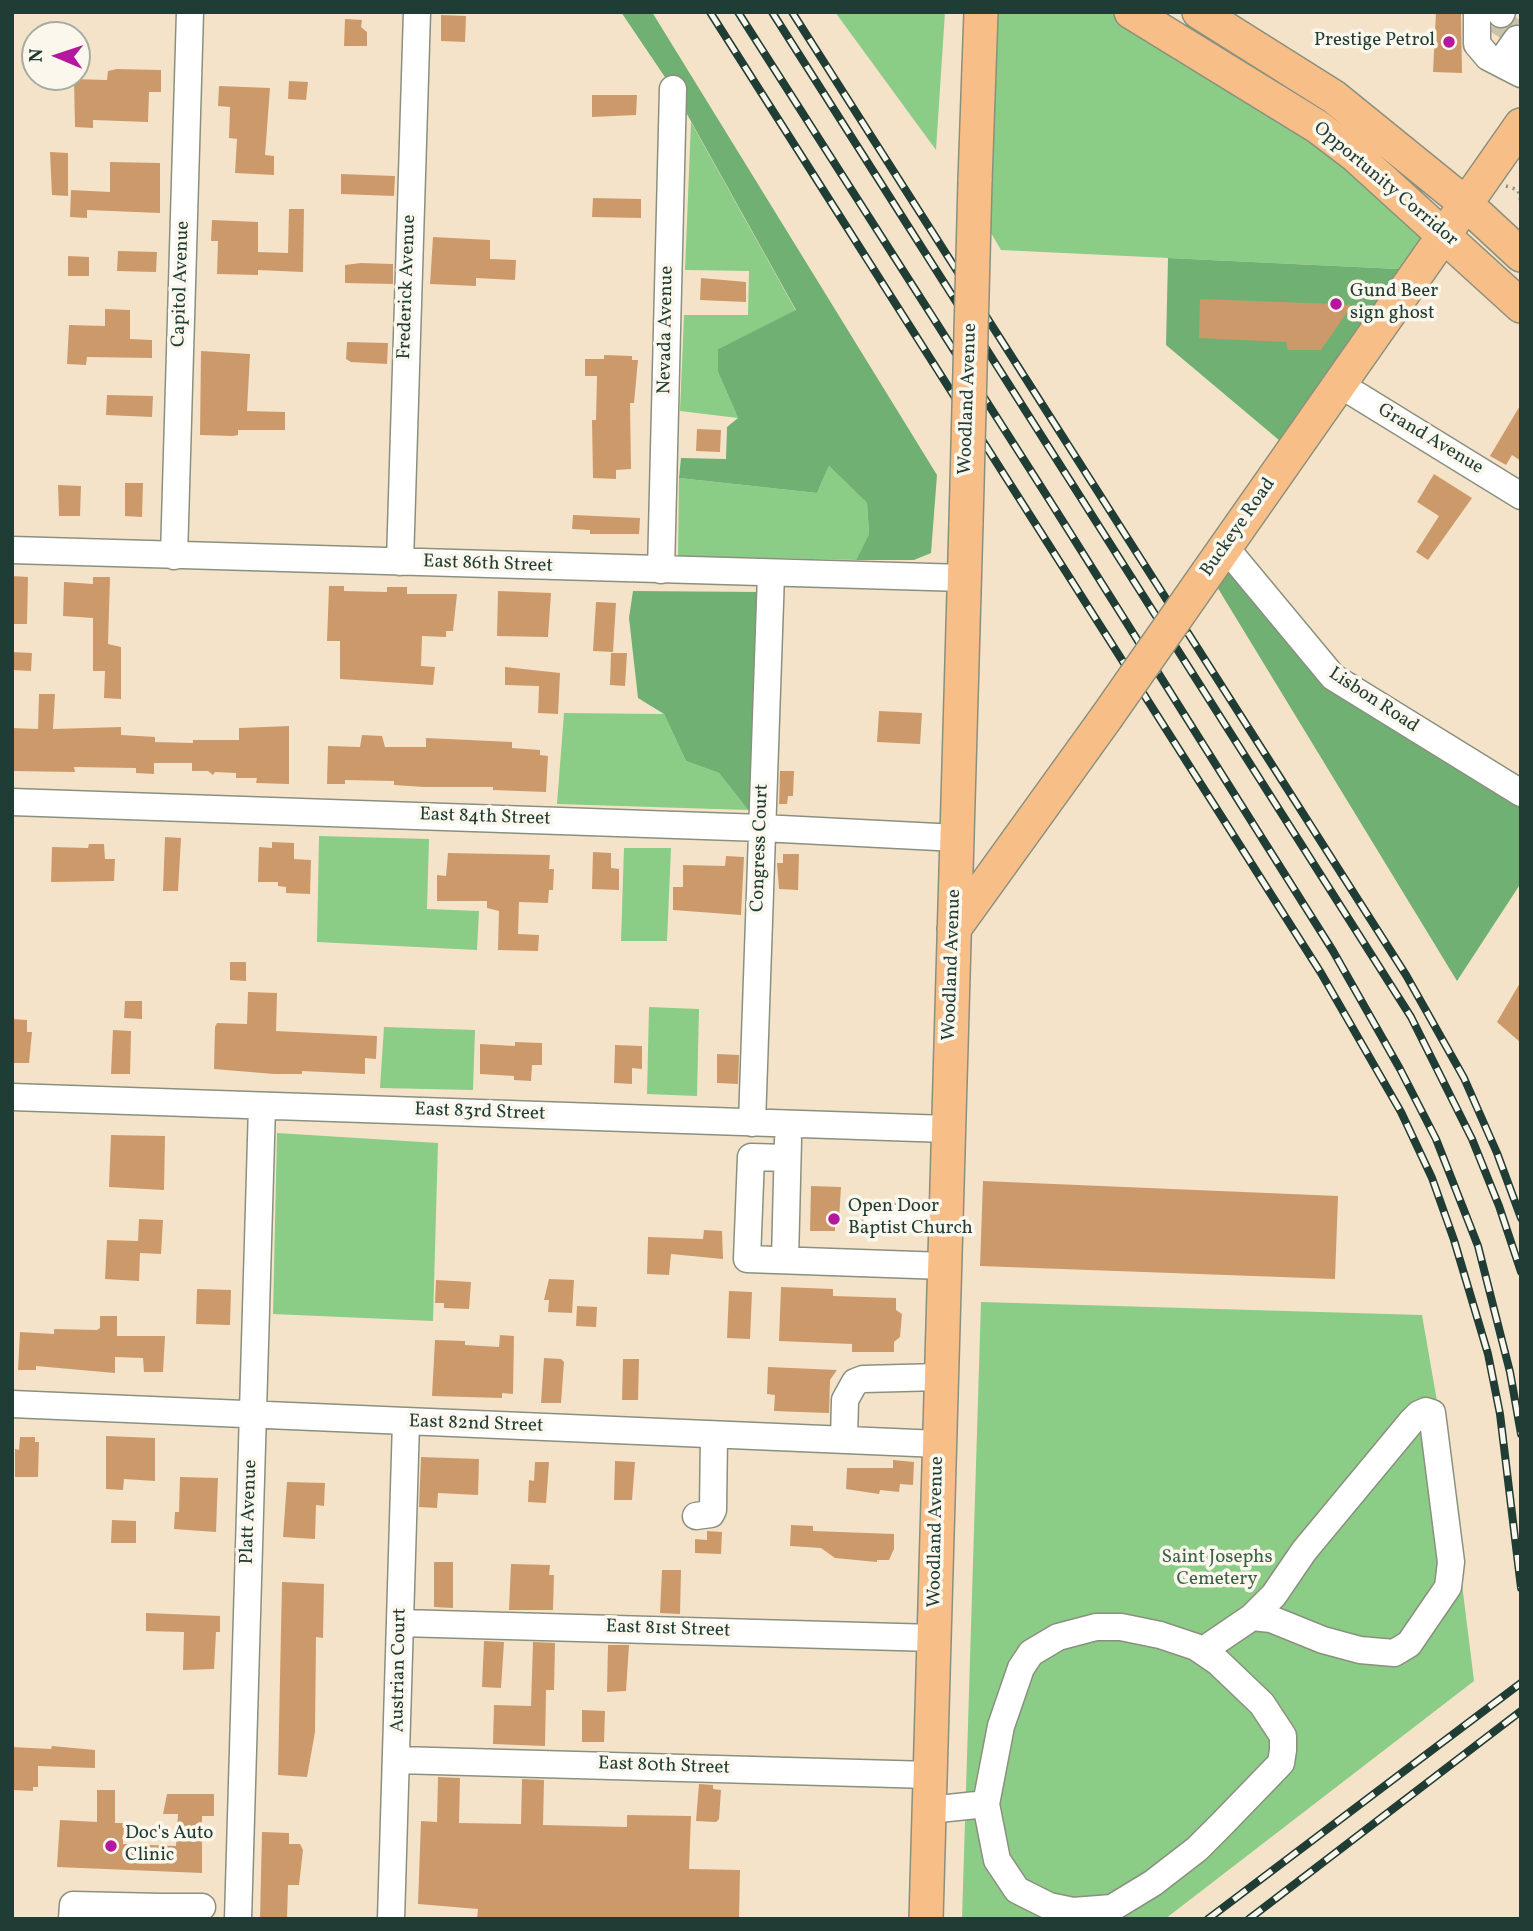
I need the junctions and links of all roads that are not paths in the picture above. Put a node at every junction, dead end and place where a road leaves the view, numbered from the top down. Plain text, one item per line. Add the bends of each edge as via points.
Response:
1 (190, 12) edge
2 (417, 12) edge
3 (981, 12) edge
4 (1131, 12) edge
5 (1216, 16) edge
6 (673, 89) dead end
7 (1521, 125) edge
8 (1466, 204) junction
9 (1444, 234) junction
10 (1521, 255) edge
11 (1521, 306) edge
12 (1339, 384) junction
13 (1521, 496) edge
14 (12, 550) edge
15 (174, 555) junction
16 (1217, 560) junction
17 (400, 562) junction
18 (661, 570) junction
19 (771, 574) junction
20 (964, 578) junction
21 (1521, 793) edge
22 (12, 802) edge
23 (762, 828) junction
24 (957, 838) junction
25 (954, 929) junction
26 (12, 1097) edge
27 (262, 1106) junction
28 (752, 1123) junction
29 (789, 1124) junction
30 (947, 1129) junction
31 (788, 1158) junction
32 (876, 1217) dead end
33 (945, 1220) junction
34 (785, 1261) junction
35 (944, 1266) junction
36 (941, 1377) junction
37 (12, 1404) edge
38 (253, 1415) junction
39 (406, 1422) junction
40 (714, 1434) junction
41 (844, 1440) junction
42 (939, 1444) junction
43 (696, 1516) dead end
44 (1252, 1618) junction
45 (401, 1623) junction
46 (934, 1638) junction
47 (1202, 1651) junction
48 (398, 1760) junction
49 (930, 1775) junction
50 (986, 1804) junction
51 (929, 1810) junction
52 (202, 1907) dead end
53 (161, 1913) edge
54 (72, 1919) edge
55 (238, 1919) edge
56 (391, 1919) edge
57 (926, 1919) edge

1 - 15 street, Capitol Avenue
2 - 17 street, Frederick Avenue
3 - 20 main road, Woodland Avenue, bridge
4 - 9 main road, Opportunity Corridor via 1318,127
5 - 8 main road, Opportunity Corridor via 1334,97
6 - 18 street, Nevada Avenue
7 - 8 main road, Buckeye Road
8 - 9 main road, Buckeye Road
8 - 10 main road, Opportunity Corridor
9 - 11 main road, Opportunity Corridor
9 - 12 main road, Buckeye Road
12 - 13 street, Grand Avenue
12 - 16 main road, Buckeye Road
14 - 15 street, East 86th Street
15 - 17 street, East 86th Street
16 - 21 street, Lisbon Road via 1333,677
16 - 25 main road, Buckeye Road, bridge
17 - 18 street, East 86th Street
18 - 19 street, East 86th Street
19 - 20 street, East 86th Street
19 - 23 street, Congress Court
20 - 24 main road, Woodland Avenue
22 - 23 street, East 84th Street
23 - 24 street, East 84th Street
23 - 28 street, Congress Court
24 - 25 main road, Woodland Avenue
25 - 30 main road, Woodland Avenue
26 - 27 street, East 83rd Street
27 - 28 street, East 83rd Street
27 - 38 street, Platt Avenue
28 - 29 street, East 83rd Street
29 - 30 street, East 83rd Street
29 - 31 street
30 - 33 main road, Woodland Avenue
31 - 34 street
31 - 34 street via 751,1157 747,1259
32 - 33 street
33 - 35 main road, Woodland Avenue
34 - 35 street
35 - 36 main road, Woodland Avenue
36 - 41 street via 855,1382 845,1400
36 - 42 main road, Woodland Avenue
37 - 38 street, East 82nd Street
38 - 39 street, East 82nd Street
38 - 55 street, Platt Avenue
39 - 40 street, East 82nd Street
39 - 45 street, Austrian Court
40 - 41 street, East 82nd Street
40 - 43 street via 713,1510
41 - 42 street, East 82nd Street
42 - 46 main road, Woodland Avenue
44 - 44 street via 1271,1619 1360,1650 1394,1653 1409,1644 1448,1587 1451,1562 1432,1413 1426,1411 1411,1422
44 - 47 street
45 - 46 street, East 81st Street
45 - 48 street, Austrian Court
46 - 49 main road, Woodland Avenue
47 - 50 street via 1121,1627 1058,1637 1031,1653 1007,1702
47 - 50 street via 1262,1704 1283,1736 1281,1763 1197,1849 1133,1898 1090,1911 1049,1906 1028,1898 997,1860
48 - 49 street, East 80th Street
48 - 56 street, Austrian Court
49 - 51 main road, Woodland Avenue
50 - 51 street
51 - 57 main road, Woodland Avenue
52 - 53 street
53 - 54 street via 73,1905

